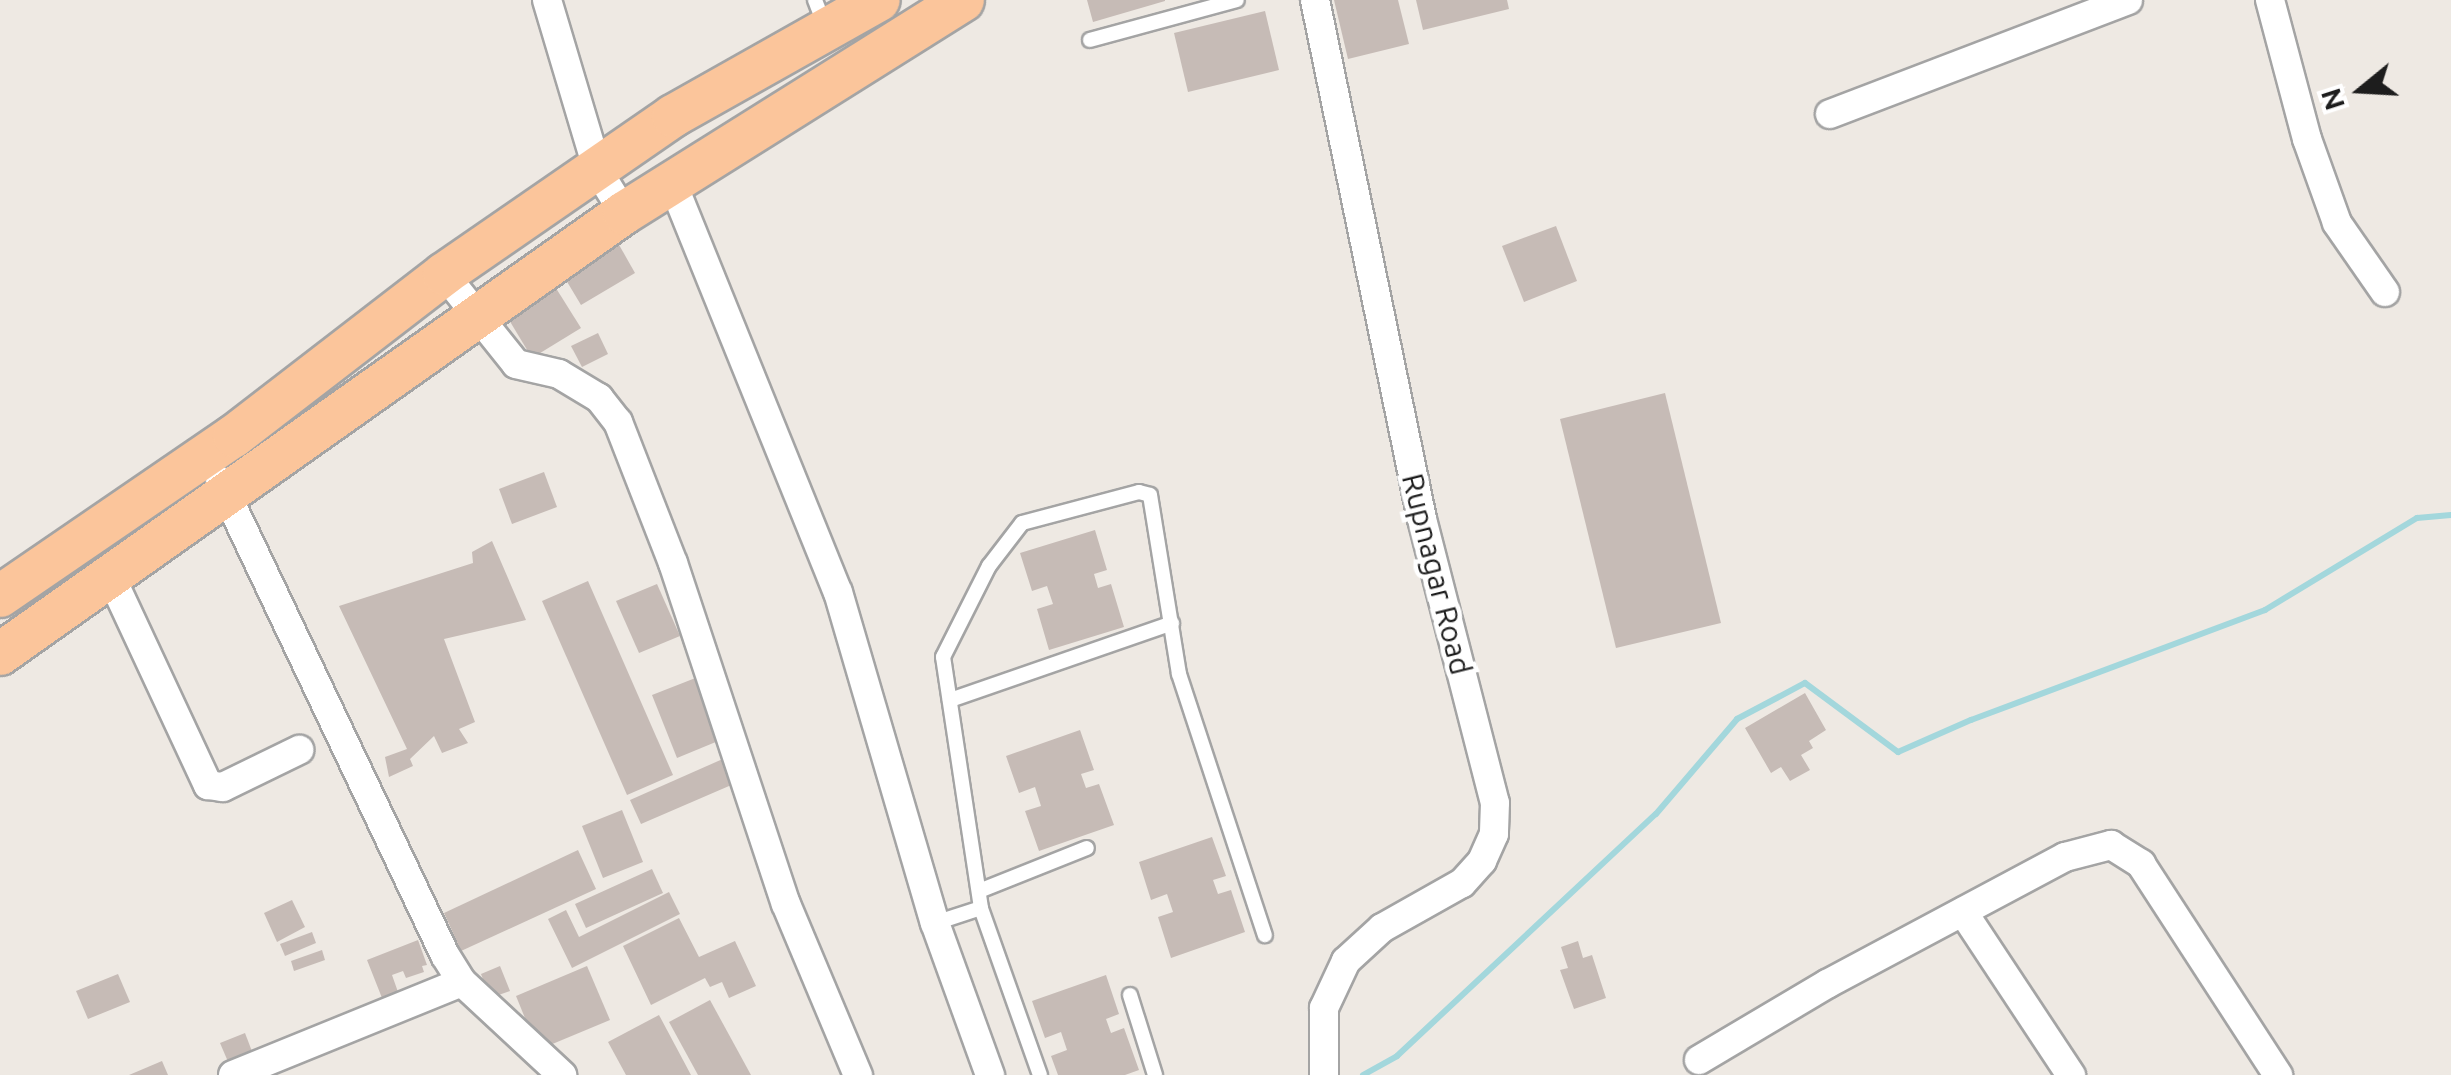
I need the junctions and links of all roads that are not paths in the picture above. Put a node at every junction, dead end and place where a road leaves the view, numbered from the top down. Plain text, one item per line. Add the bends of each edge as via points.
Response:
1 (546, 0) edge
2 (879, 0) edge
3 (963, 0) edge
4 (1237, 0) edge
5 (1315, 0) edge
6 (2128, 0) edge
7 (2270, 0) edge
8 (821, 15) edge
9 (1090, 40) dead end
10 (1830, 114) dead end
11 (598, 171) junction
12 (672, 182) junction
13 (624, 214) junction
14 (444, 274) junction
15 (2385, 292) dead end
16 (477, 319) junction
17 (215, 474) junction
18 (110, 575) junction
19 (0, 596) edge
20 (1172, 623) junction
21 (0, 654) edge
22 (950, 700) junction
23 (299, 750) dead end
24 (1087, 848) dead end
25 (979, 890) junction
26 (981, 908) junction
27 (1963, 912) junction
28 (935, 923) junction
29 (1265, 935) dead end
30 (462, 982) junction
31 (1130, 995) dead end
32 (1698, 1060) dead end
33 (232, 1075) edge
34 (562, 1075) edge
35 (858, 1075) edge
36 (990, 1075) edge
37 (1040, 1075) edge
38 (1155, 1075) edge
39 (1324, 1075) edge
40 (2071, 1075) edge
41 (2278, 1075) edge

1 - 11 street
2 - 8 main road
3 - 12 main road
4 - 9 lane
5 - 39 street, Rupnagar Road via 1422,519 1495,803 1494,834 1482,861 1462,882 1382,928 1346,961 1324,1008
6 - 10 street
7 - 15 street via 2337,222
8 - 11 main road
11 - 13 street
11 - 14 main road
12 - 13 main road
12 - 28 street via 838,592
13 - 16 main road
14 - 16 street
14 - 17 main road
16 - 17 main road
16 - 35 street via 516,364 560,374 600,398 618,422 674,563 786,904
17 - 18 main road
17 - 19 main road
17 - 30 street
18 - 21 main road
18 - 23 street via 208,785 222,787
20 - 22 lane
20 - 22 lane via 1150,496 1139,492 1022,523 989,566 943,657
20 - 29 lane via 1179,674
22 - 25 lane
24 - 25 lane
25 - 26 lane
26 - 28 lane
26 - 37 lane
27 - 32 street
27 - 40 street
27 - 41 street via 2090,848 2110,845 2129,853
28 - 36 street
30 - 33 street
30 - 34 street
31 - 38 lane

